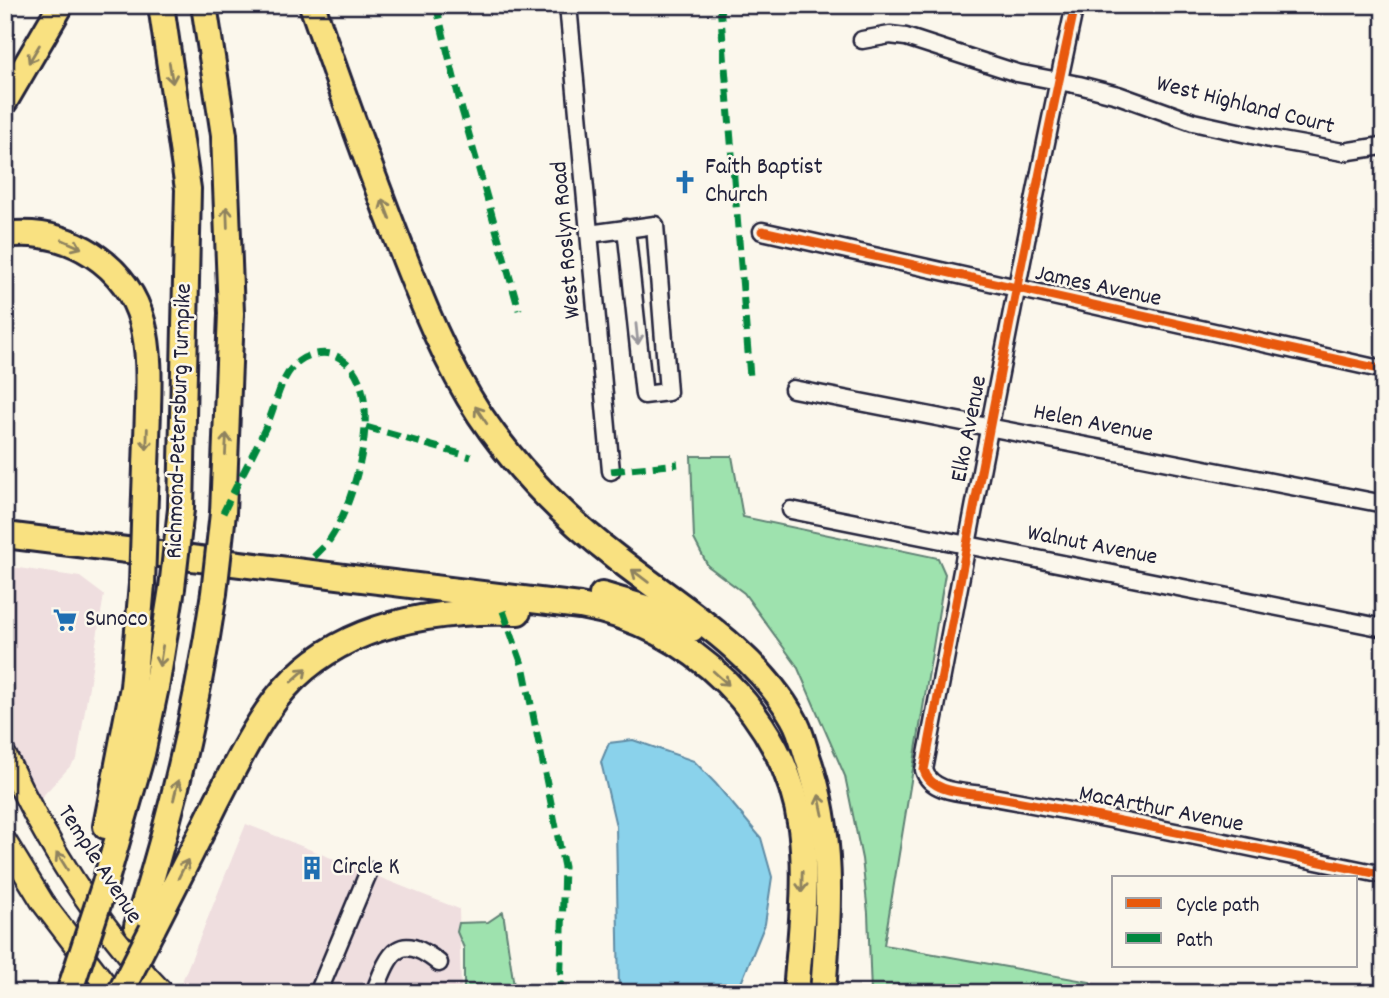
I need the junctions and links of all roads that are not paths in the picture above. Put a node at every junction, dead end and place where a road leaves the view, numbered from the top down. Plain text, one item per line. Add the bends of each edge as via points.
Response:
1 (61, 5) edge
2 (161, 5) edge
3 (204, 5) edge
4 (312, 5) edge
5 (568, 5) edge
6 (1075, 5) edge
7 (862, 40) dead end
8 (1059, 81) junction
9 (5, 102) edge
10 (1382, 146) dead end
11 (626, 229) junction
12 (762, 231) dead end
13 (589, 234) junction
14 (5, 235) edge
15 (1018, 289) junction
16 (1384, 370) edge
17 (793, 389) dead end
18 (990, 426) junction
19 (611, 471) dead end
20 (1384, 504) edge
21 (791, 510) dead end
22 (5, 521) edge
23 (5, 535) edge
24 (967, 545) junction
25 (1384, 628) edge
26 (666, 638) junction
27 (5, 755) edge
28 (812, 769) junction
29 (930, 783) joint
30 (5, 841) edge
31 (369, 871) dead end
32 (1384, 875) edge
33 (101, 878) junction
34 (144, 928) junction
35 (439, 962) dead end
36 (68, 993) edge
37 (116, 993) edge
38 (163, 993) edge
39 (318, 993) edge
40 (374, 993) edge
41 (796, 993) edge
42 (823, 993) edge

1 -> 9 highway
2 -> 33 highway, Richmond-Petersburg Turnpike, bridge via 188,189 181,509 172,589 142,754
34 -> 3 highway, Richmond-Petersburg Turnpike, bridge via 197,697 223,513 232,313 224,135
28 -> 4 highway via 795,720 755,667 572,520 518,464 481,415 422,302
5 - 13 street, West Roslyn Road
6 - 8 street, Elko Avenue
7 - 8 street, West Highland Court via 906,37 1017,73
8 - 10 street, West Highland Court via 1118,95 1193,122 1270,139 1343,152
8 - 15 street, Elko Avenue
11 -> 11 street via 644,395 668,392 655,225
11 - 13 street
12 - 15 street, James Avenue
13 - 19 street, West Roslyn Road
14 -> 33 highway, bridge via 54,236 106,264 135,301 149,352 142,584 127,725
15 - 16 street, James Avenue
15 - 18 street, Elko Avenue
17 - 18 street, Helen Avenue
18 - 20 street, Helen Avenue
18 - 24 street, Elko Avenue
21 - 24 street, Walnut Avenue
22 - 28 highway via 625,600 692,629 726,654 764,693
23 - 26 highway via 580,606 618,615
24 - 25 street, Walnut Avenue
24 - 29 street, Elko Avenue via 924,770
34 -> 26 highway via 260,723 292,681 349,641 413,618 484,611 578,616
26 -> 41 highway via 706,664 745,702 787,774 803,854
38 -> 27 main road, Temple Avenue via 102,923 47,837
42 -> 28 highway via 828,849
29 - 32 street, MacArthur Avenue
30 - 37 main road via 43,903
31 - 39 street
33 - 36 highway, Richmond-Petersburg Turnpike, bridge
34 - 37 highway, Richmond-Petersburg Turnpike
35 - 40 street via 412,948 399,948 389,957

